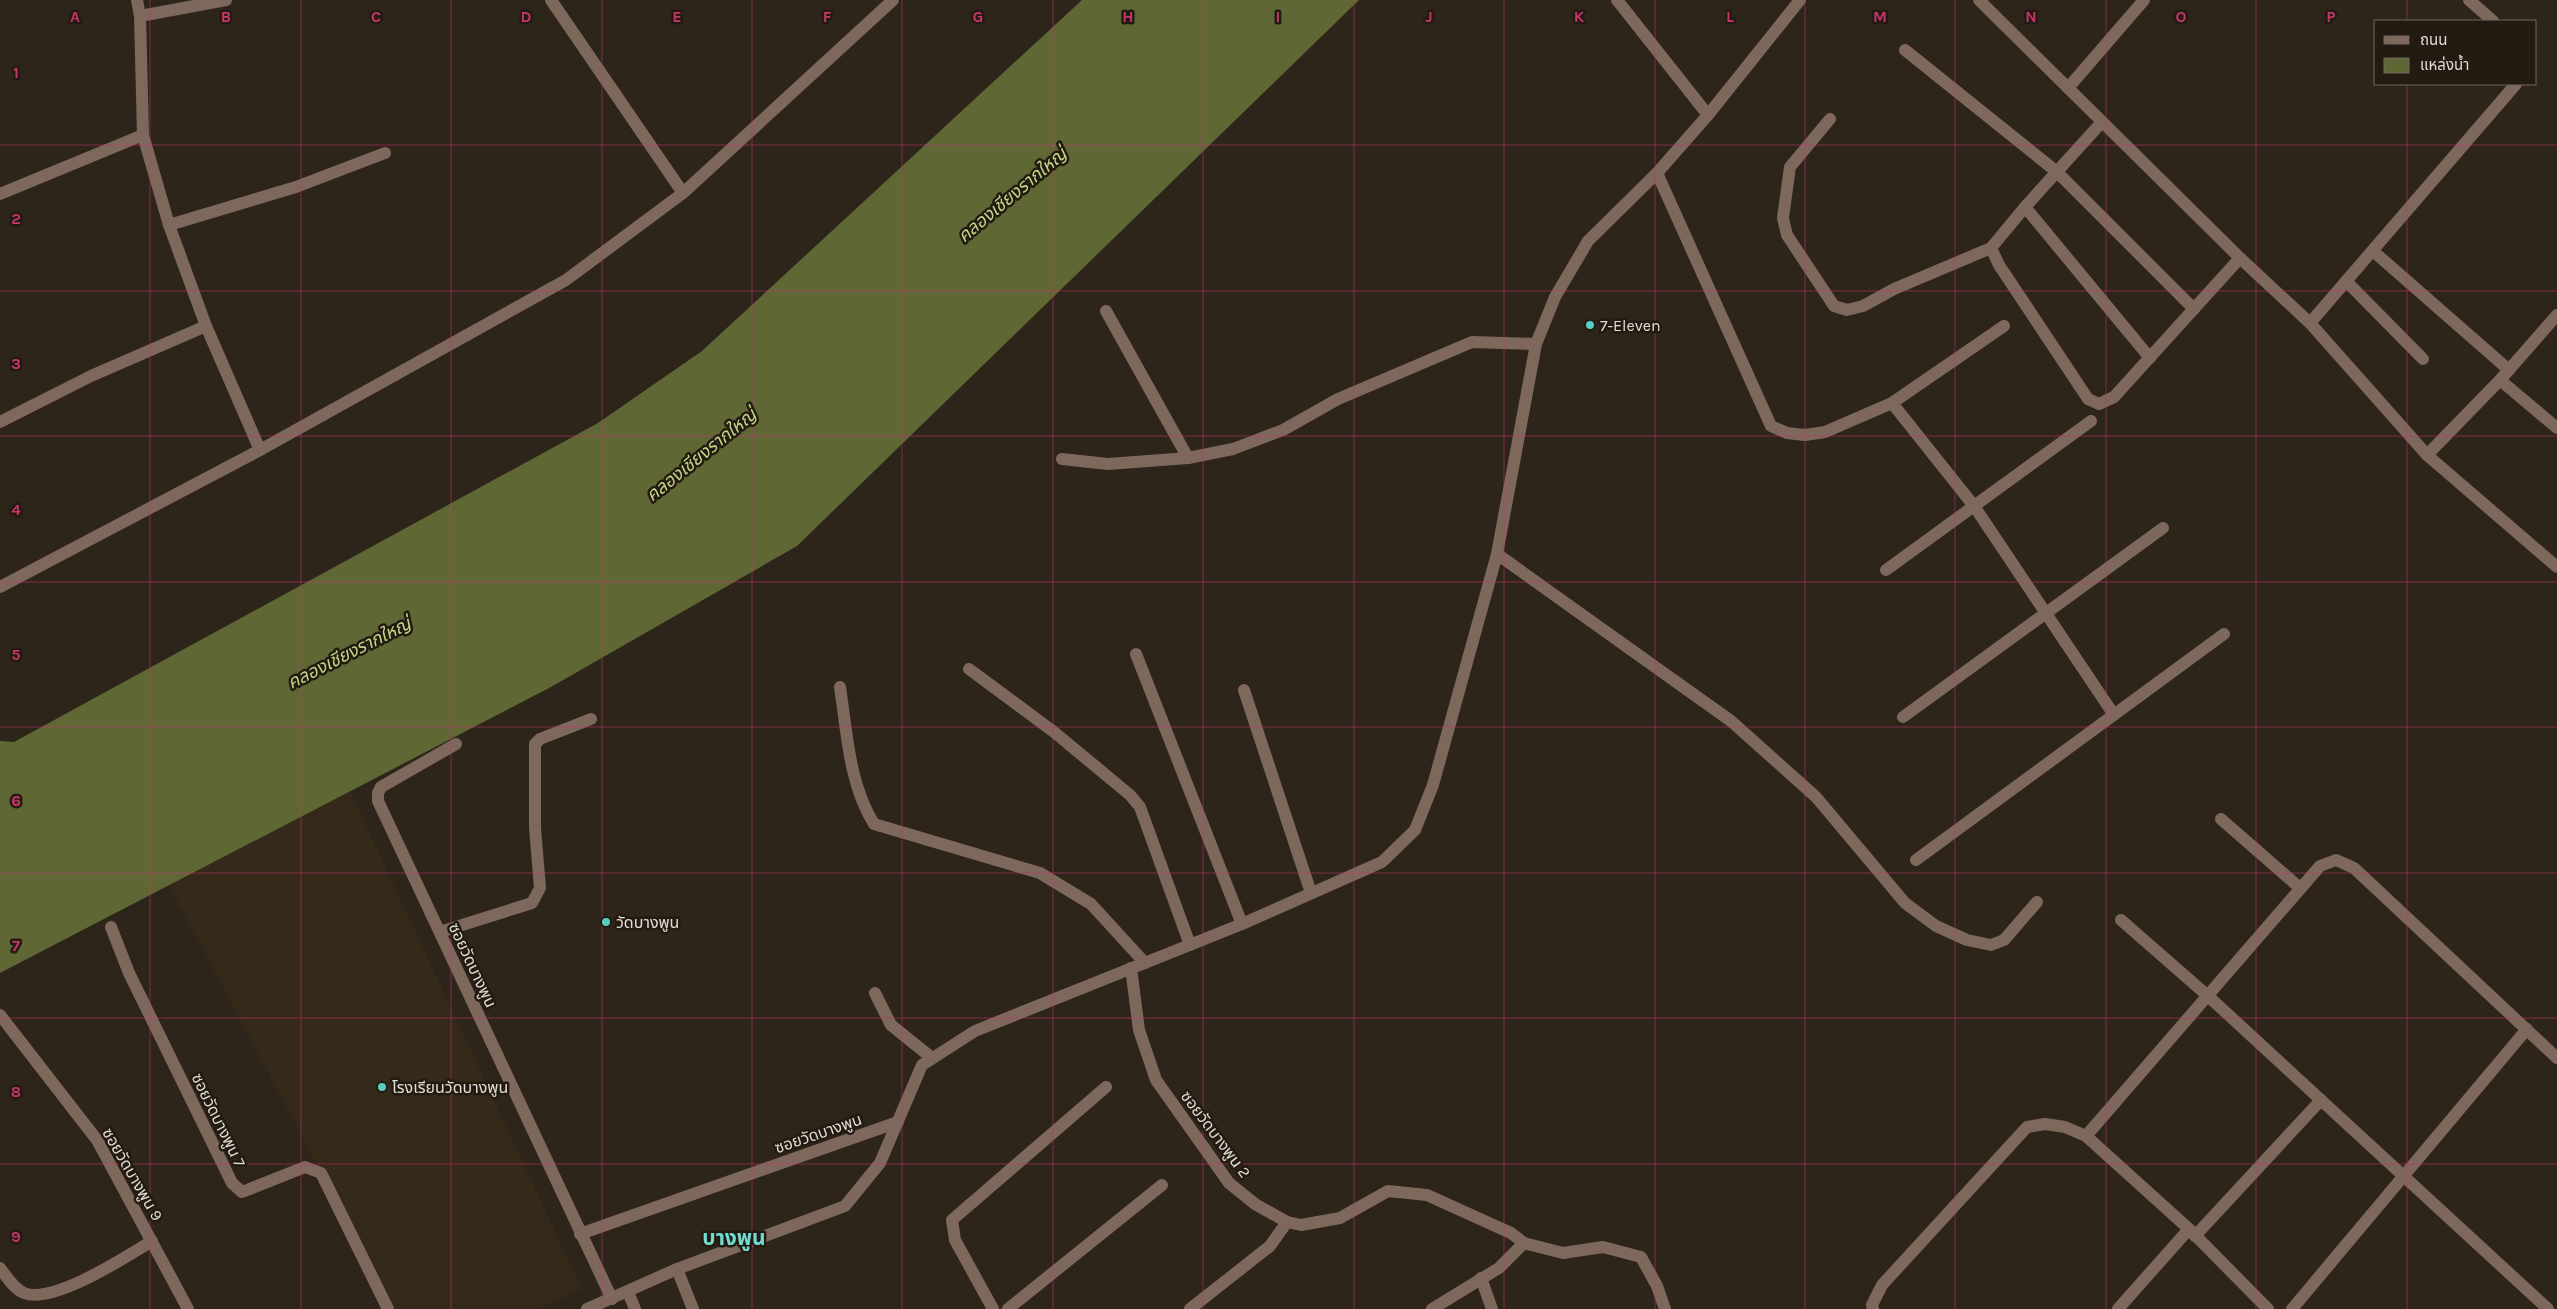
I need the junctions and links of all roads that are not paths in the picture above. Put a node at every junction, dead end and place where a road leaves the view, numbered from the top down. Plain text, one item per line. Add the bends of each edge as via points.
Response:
1 (137, 0) edge
2 (226, 0) edge
3 (551, 0) edge
4 (893, 0) edge
5 (1617, 0) edge
6 (1800, 0) edge
7 (1979, 0) edge
8 (2144, 0) edge
9 (2469, 0) edge
10 (140, 16) junction
11 (2492, 20) edge
12 (1905, 50) dead end
13 (2515, 85) edge
14 (2068, 88) junction
15 (1708, 115) junction
16 (1830, 119) dead end
17 (2101, 123) junction
18 (143, 135) junction
19 (384, 153) dead end
20 (2057, 172) junction
21 (1657, 173) junction
22 (683, 193) junction
23 (0, 194) edge
24 (2025, 207) junction
25 (169, 225) junction
26 (1991, 248) junction
27 (2372, 251) junction
28 (2240, 258) junction
29 (2346, 281) junction
30 (2194, 309) junction
31 (1106, 312) dead end
32 (2557, 315) edge
33 (2310, 323) junction
34 (206, 326) junction
35 (2004, 326) dead end
36 (1536, 344) junction
37 (2150, 358) junction
38 (2423, 359) dead end
39 (2509, 370) junction
40 (2500, 380) junction
41 (1892, 403) junction
42 (2091, 421) dead end
43 (0, 422) edge
44 (2557, 428) edge
45 (260, 450) junction
46 (2427, 455) junction
47 (1188, 458) junction
48 (1062, 459) dead end
49 (1974, 506) junction
50 (2163, 528) dead end
51 (1496, 554) junction
52 (2557, 567) edge
53 (1886, 570) dead end
54 (0, 587) edge
55 (2044, 614) junction
56 (2224, 634) dead end
57 (1136, 654) dead end
58 (970, 670) dead end
59 (840, 687) dead end
60 (1244, 690) dead end
61 (2114, 715) junction
62 (1903, 717) dead end
63 (591, 720) dead end
64 (456, 744) dead end
65 (2221, 819) dead end
66 (1916, 860) dead end
67 (2300, 888) junction
68 (1311, 893) junction
69 (2037, 902) dead end
70 (2121, 920) dead end
71 (1242, 924) junction
72 (111, 927) dead end
73 (440, 932) junction
74 (1190, 945) junction
75 (1145, 963) junction
76 (1131, 968) junction
77 (875, 993) dead end
78 (2208, 996) junction
79 (0, 1016) edge
80 (2527, 1029) junction
81 (932, 1058) junction
82 (2557, 1058) edge
83 (1106, 1087) dead end
84 (2321, 1100) junction
85 (898, 1122) junction
86 (2086, 1136) junction
87 (2404, 1176) junction
88 (1162, 1185) dead end
89 (1287, 1222) junction
90 (2192, 1232) junction
91 (580, 1234) junction
92 (152, 1241) junction
93 (1524, 1243) junction
94 (0, 1268) edge
95 (677, 1269) junction
96 (1481, 1278) junction
97 (628, 1292) junction
98 (612, 1299) junction
99 (188, 1309) edge
100 (388, 1309) edge
101 (587, 1309) edge
102 (636, 1309) edge
103 (693, 1309) edge
104 (993, 1309) edge
105 (1008, 1309) edge
106 (1190, 1309) edge
107 (1432, 1309) edge
108 (1492, 1309) edge
109 (1665, 1309) edge
110 (1873, 1309) edge
111 (2118, 1309) edge
112 (2268, 1309) edge
113 (2292, 1309) edge
114 (2548, 1309) edge

1 - 10 street
2 - 10 street
3 - 22 street
4 - 22 street
5 - 15 street
6 - 15 street
7 - 14 street
8 - 14 street
9 - 11 street
10 - 18 street
12 - 20 street
13 - 27 street
14 - 17 street
15 - 21 street
16 - 26 street via 1790,167 1784,218 1786,235 1834,306 1847,310 1863,306 1894,289
17 - 20 street
17 - 28 street
18 - 23 street
18 - 25 street
19 - 25 street via 296,187
20 - 24 street
20 - 30 street
21 - 36 street via 1588,241 1556,297
21 - 41 street via 1771,426 1805,435 1825,432
22 - 45 street via 566,280
24 - 26 street
24 - 37 street
25 - 34 street
26 - 37 street via 2088,399 2099,404 2114,397
27 - 29 street
27 - 39 street
28 - 30 street
28 - 33 street
29 - 33 street
29 - 38 street
30 - 37 street
31 - 47 street
32 - 39 street
33 - 46 street
34 - 43 street via 91,376
34 - 45 street
35 - 41 street
36 - 47 street via 1472,342 1338,399 1283,430 1232,449
36 - 51 street
39 - 40 street
40 - 44 street
40 - 46 street
41 - 49 street
42 - 49 street
45 - 54 street
46 - 52 street
47 - 48 street via 1108,464
49 - 53 street
49 - 55 street
50 - 55 street
51 - 68 street via 1433,785 1415,830 1382,862
51 - 69 street via 1731,720 1816,797 1905,903 1936,926 1967,940 1991,945 2004,940
55 - 61 street
55 - 62 street
56 - 61 street
57 - 71 street
58 - 74 street via 1054,732 1140,807
59 - 75 street via 853,768 862,804 874,824 1040,873 1091,904
60 - 68 street
61 - 66 street
63 - 73 street via 540,739 535,744 535,828 540,888 532,903
64 - 73 street, ซอยวัดบางพูน via 382,787 378,793 378,801
65 - 67 street
67 - 78 street
67 - 80 street via 2320,866 2336,860 2354,868
68 - 71 street
70 - 78 street
71 - 74 street
72 - 100 street, ซอยวัดบางพูน 7 via 129,973 232,1183 242,1192 305,1167 321,1173
73 - 91 street, ซอยวัดบางพูน
74 - 75 street
75 - 76 street
76 - 81 street via 974,1031
76 - 89 street, ซอยวัดบางพูน 2 via 1138,1030 1156,1080 1229,1183 1255,1204
77 - 81 street via 891,1025
78 - 84 street
78 - 86 street
79 - 92 street, ซอยวัดบางพูน 9 via 97,1140
80 - 82 street
80 - 87 street
81 - 85 street via 922,1065
83 - 104 street via 952,1220 955,1240
84 - 87 street
84 - 90 street
85 - 91 street, ซอยวัดบางพูน
85 - 95 street via 880,1163 844,1206
86 - 90 street
86 - 110 street via 2065,1127 2046,1124 2027,1128 1882,1285
87 - 113 street
87 - 114 street
88 - 105 street
89 - 93 street, ซอยวัดบางพูน 2 via 1301,1225 1340,1218 1388,1191 1427,1195 1511,1233
89 - 106 street via 1270,1246
90 - 111 street
90 - 112 street
91 - 98 street, ซอยวัดบางพูน
92 - 94 street via 100,1274 48,1293 24,1293 9,1281
92 - 99 street, ซอยวัดบางพูน 9
93 - 96 street via 1499,1268
93 - 109 street, ซอยวัดบางพูน 2 via 1563,1253 1603,1248 1641,1258 1657,1286
95 - 97 street
95 - 103 street
96 - 107 street
96 - 108 street
97 - 98 street
97 - 102 street
98 - 101 street

